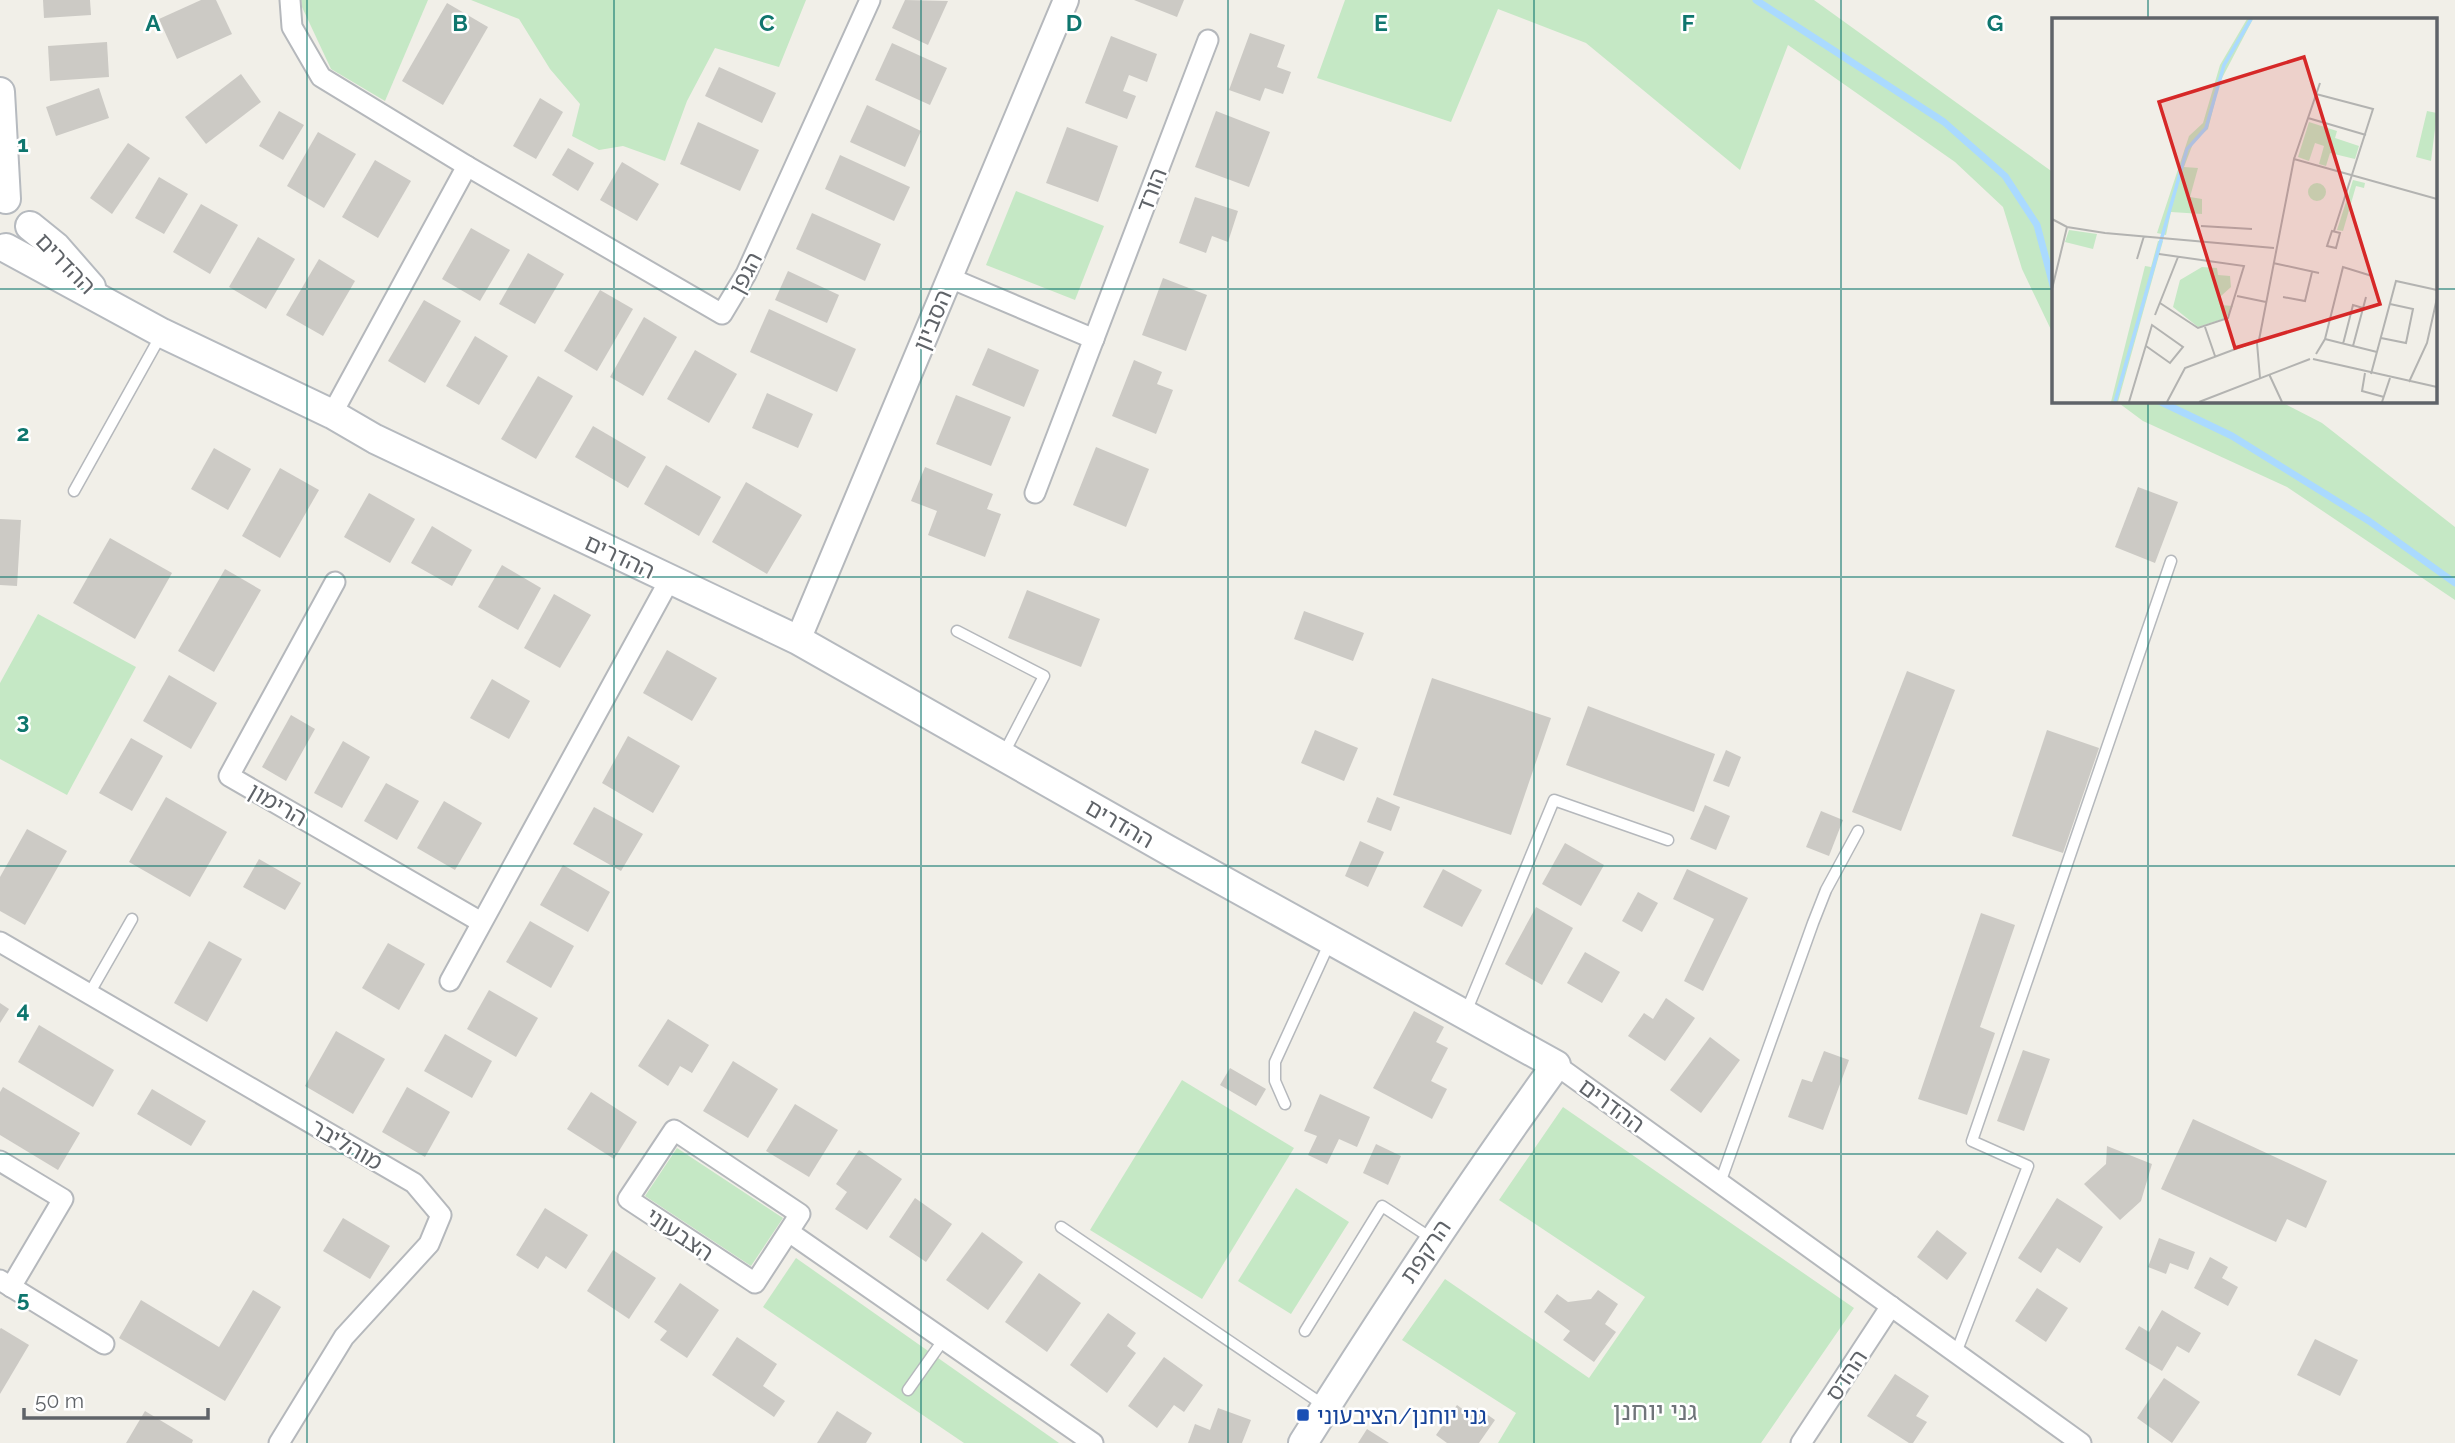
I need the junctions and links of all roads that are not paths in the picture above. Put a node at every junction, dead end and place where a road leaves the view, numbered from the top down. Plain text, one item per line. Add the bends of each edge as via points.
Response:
1 (290, 0) edge
2 (870, 0) edge
3 (1066, 0) edge
4 (1208, 40) dead end
5 (0, 92) edge
6 (467, 166) junction
7 (3, 200) edge
8 (30, 226) junction
9 (3, 247) edge
10 (950, 278) junction
11 (102, 300) junction
12 (162, 333) junction
13 (1094, 340) junction
14 (332, 414) junction
15 (74, 491) dead end
16 (1035, 493) dead end
17 (2171, 561) dead end
18 (670, 579) junction
19 (335, 582) dead end
20 (957, 631) dead end
21 (798, 640) junction
22 (1003, 755) junction
23 (1858, 831) dead end
24 (1668, 840) dead end
25 (132, 919) dead end
26 (481, 922) junction
27 (1331, 940) junction
28 (0, 942) edge
29 (450, 981) dead end
30 (89, 994) junction
31 (1465, 1014) junction
32 (1556, 1065) junction
33 (1285, 1104) dead end
34 (0, 1161) edge
35 (1720, 1183) junction
36 (1061, 1227) dead end
37 (789, 1232) junction
38 (1433, 1240) junction
39 (5, 1283) edge
40 (1891, 1306) junction
41 (1305, 1331) dead end
42 (944, 1339) junction
43 (104, 1344) dead end
44 (1956, 1353) junction
45 (908, 1390) dead end
46 (1326, 1406) junction
47 (279, 1443) edge
48 (1092, 1443) edge
49 (1303, 1443) edge
50 (1801, 1443) edge
51 (2081, 1443) edge

1 - 6 street, הגפן via 292,27 321,77
2 - 6 street, הגפן via 746,274 722,314
3 - 10 street, הסביון
4 - 13 street, הורד
5 - 7 main road
6 - 14 street
7 - 8 main road, ההדרים via 25,209
8 - 9 main road via 22,242
8 - 11 main road, ההדרים via 56,247
9 - 11 main road, ההדרים
10 - 13 street
10 - 21 street, הסביון
11 - 12 main road, ההדרים
12 - 14 main road, ההדרים
12 - 15 lane
13 - 16 street, הורד
14 - 18 main road, ההדרים via 375,439
17 - 44 lane via 1972,1141 2028,1166
18 - 21 main road, ההדרים
18 - 26 street
19 - 26 street, הרימון via 229,776
20 - 22 lane via 1044,676
21 - 22 main road, ההדרים
22 - 27 main road, ההדרים
23 - 35 lane via 1812,923
24 - 31 lane via 1555,800
25 - 30 lane
26 - 29 street
27 - 31 main road, ההדרים
27 - 33 lane via 1275,1062 1275,1081
28 - 30 street, מוהליבר
30 - 47 street, מוהליבר via 414,1183 442,1215 429,1244 344,1337
31 - 32 main road, ההדרים
32 - 35 street, ההדרים
32 - 38 main road, הרקפת
34 - 39 street via 63,1199
35 - 40 street, ההדרים
36 - 46 lane
37 - 37 street, הצבעוני via 800,1214 674,1130 628,1199 755,1283
37 - 42 street
38 - 41 lane via 1382,1206
38 - 46 main road, הרקפת
39 - 43 street
40 - 44 street, ההדרים
40 - 50 street, ההדס
42 - 45 lane
42 - 48 street
44 - 51 street, ההדרים
46 - 49 main road, הרקפת

